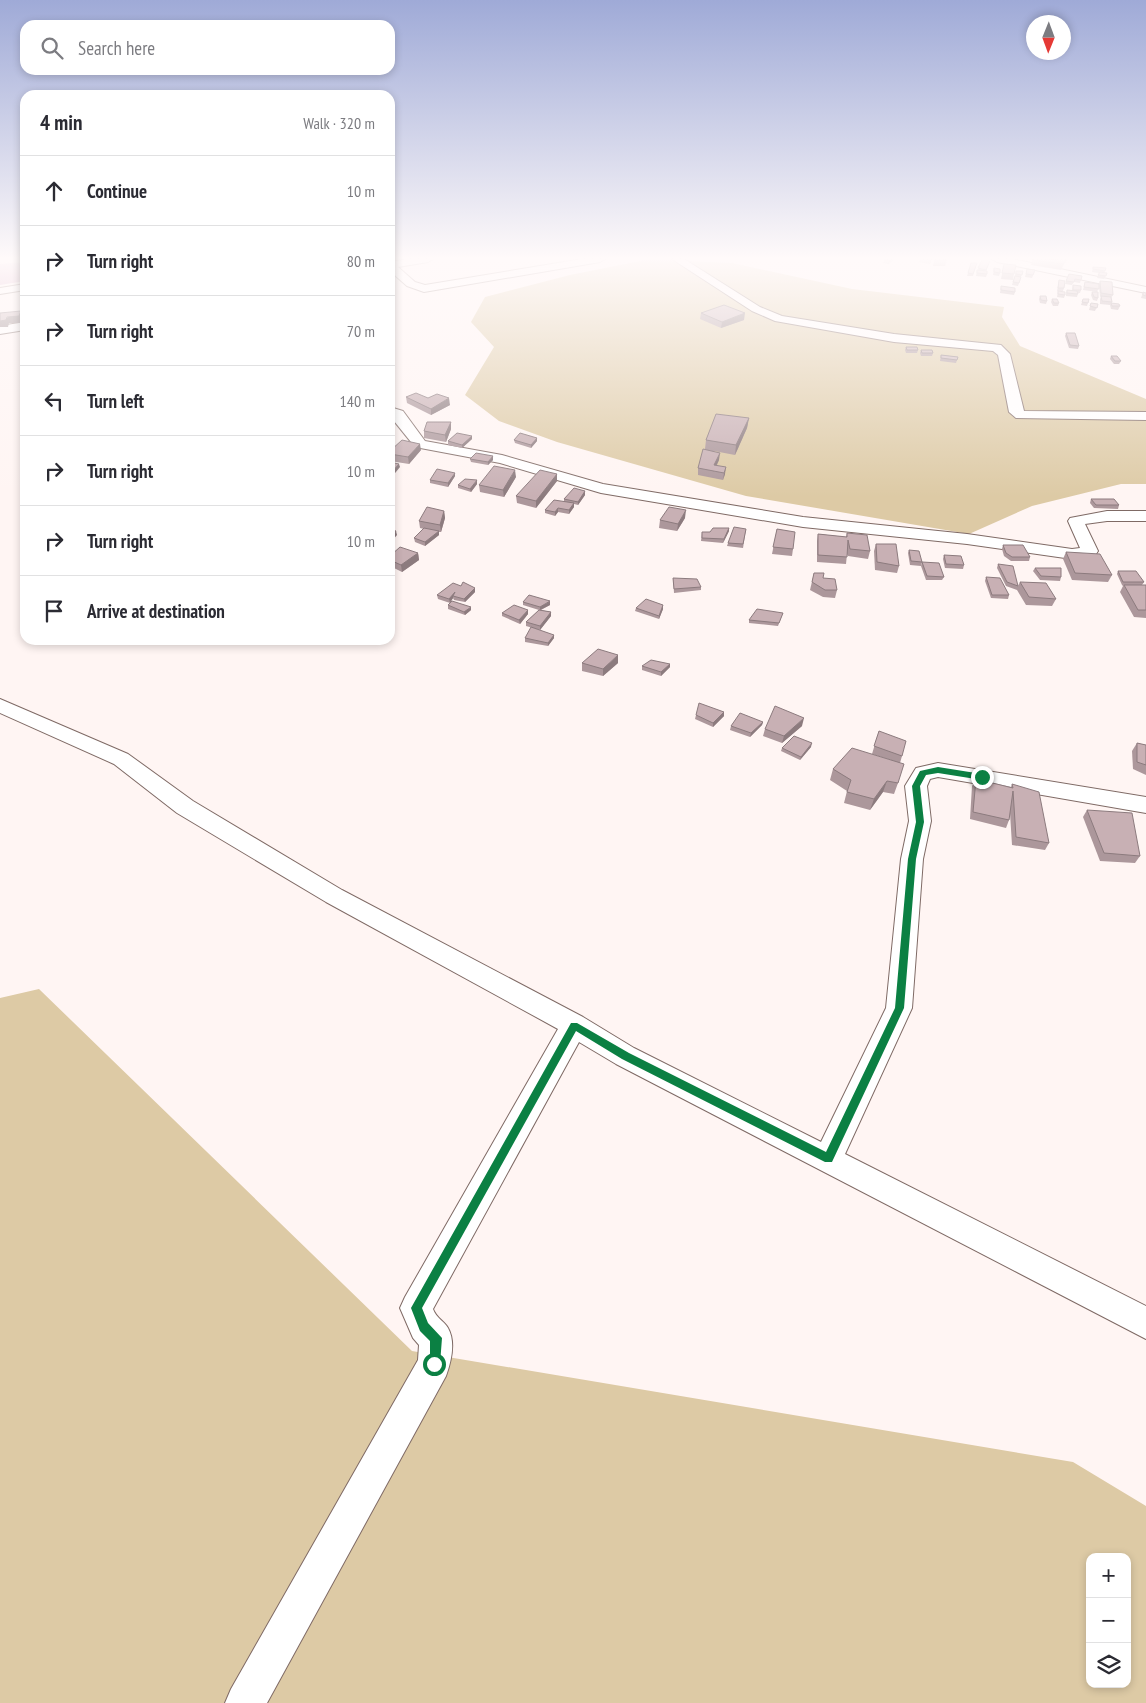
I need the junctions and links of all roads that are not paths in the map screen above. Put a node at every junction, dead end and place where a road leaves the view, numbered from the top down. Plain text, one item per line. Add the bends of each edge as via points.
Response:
1 (899, 338) edge
2 (395, 413) edge
3 (1146, 416) edge
4 (1146, 516) edge
5 (0, 705) edge
6 (1146, 804) edge
7 (574, 1026) junction
8 (828, 1158) junction
9 (1146, 1323) edge
10 (245, 1703) edge

1 - 3 street via 997,348 1004,354 1016,412 1021,415
2 - 4 street via 404,420 420,444 502,459 601,488 804,522 1072,554 1090,551 1076,521 1107,516
5 - 7 street via 121,759 185,807 334,896
6 - 8 street via 938,770 923,773 916,786 920,822 912,859 899,1008
7 - 8 street via 625,1056
7 - 10 street via 416,1308 424,1327 436,1338 434,1364
8 - 9 street

